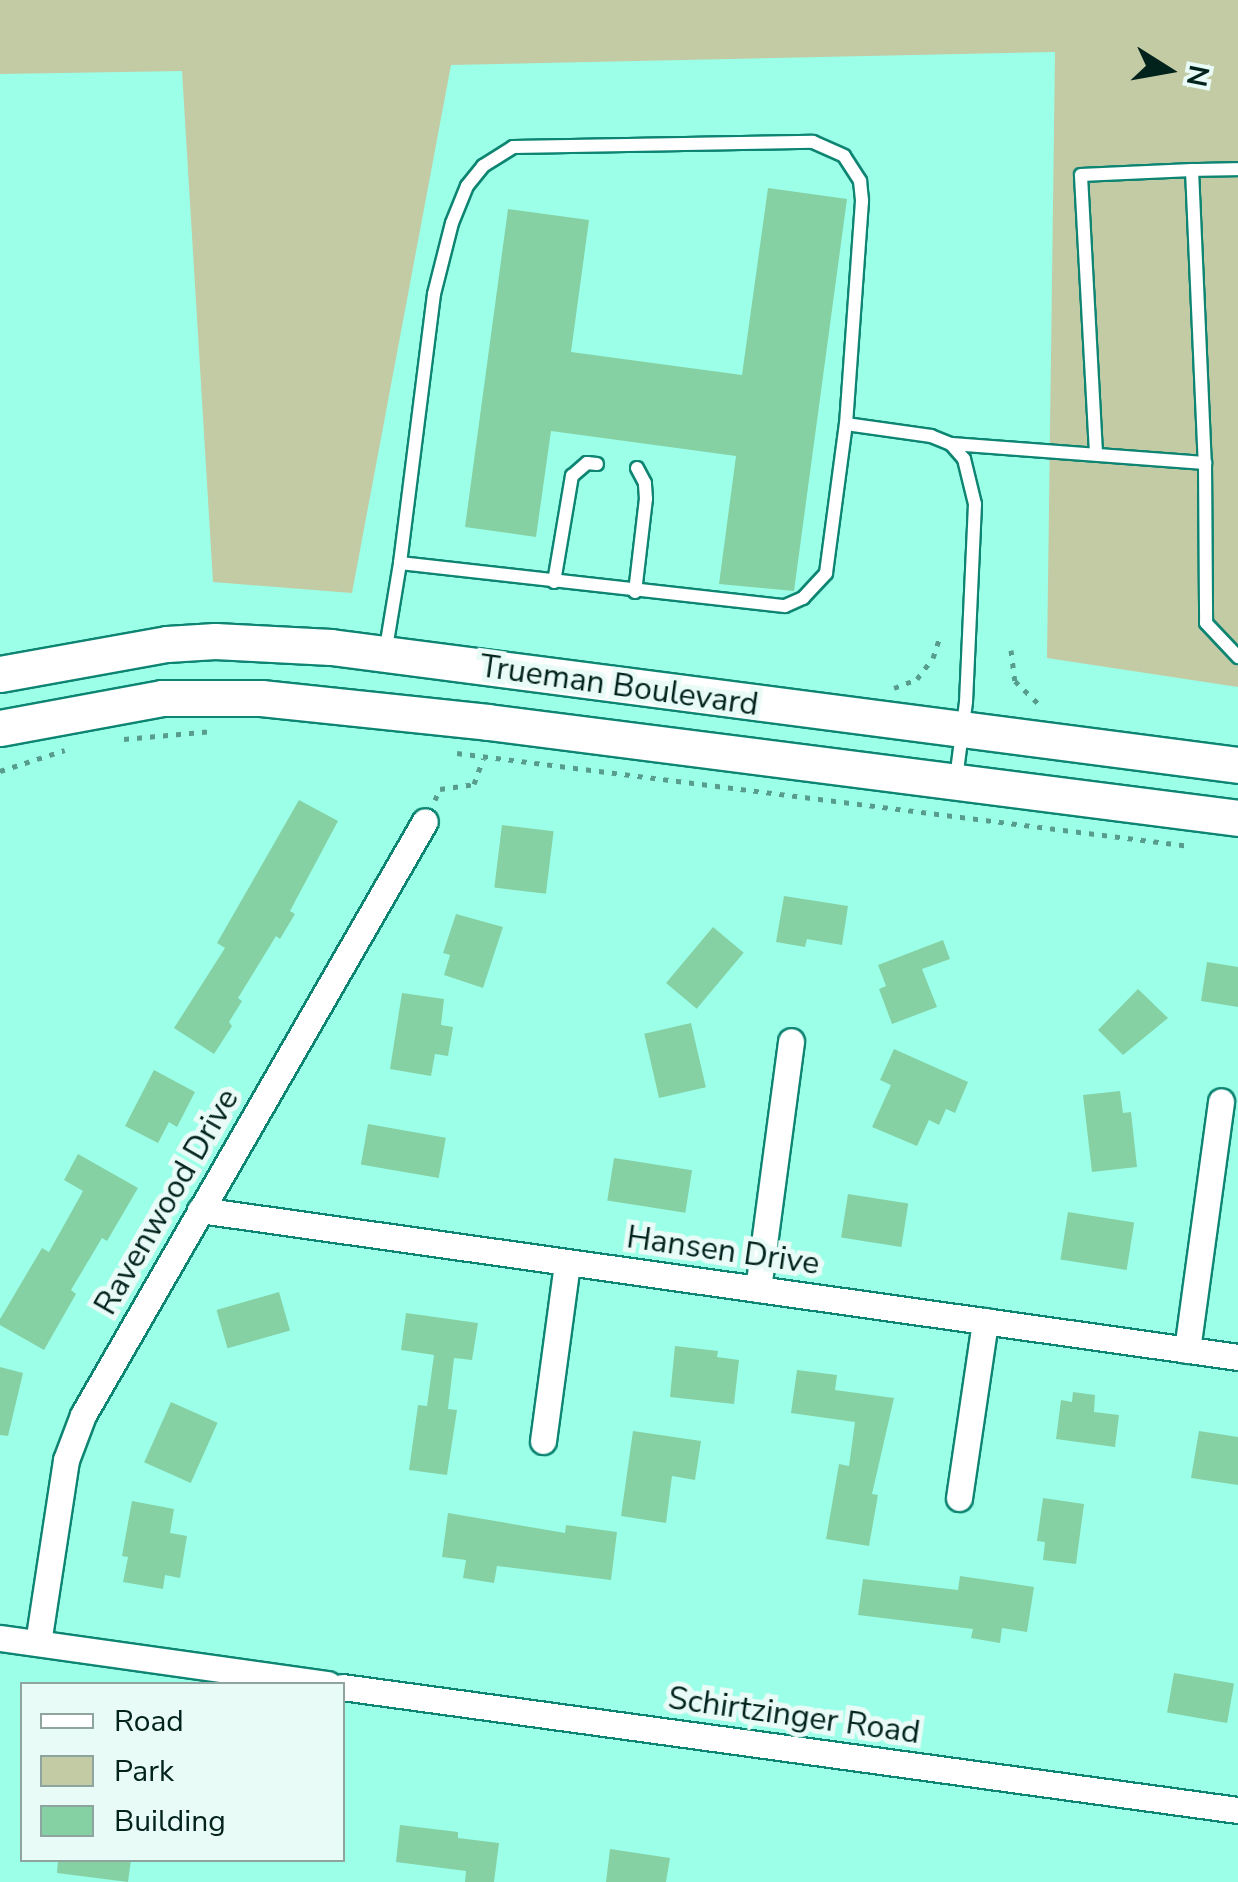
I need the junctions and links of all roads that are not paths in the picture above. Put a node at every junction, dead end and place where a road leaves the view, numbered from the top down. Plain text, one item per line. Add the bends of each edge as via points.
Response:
1 (1238, 169) edge
2 (1192, 170) junction
3 (846, 424) junction
4 (951, 444) junction
5 (1096, 454) junction
6 (1205, 463) junction
7 (598, 464) dead end
8 (636, 468) dead end
9 (400, 562) junction
10 (554, 582) junction
11 (635, 592) junction
12 (384, 654) junction
13 (1238, 656) edge
14 (0, 674) edge
15 (0, 728) edge
16 (962, 731) junction
17 (1238, 765) edge
18 (955, 781) junction
19 (1238, 818) edge
20 (425, 820) road end
21 (791, 1041) dead end
22 (1221, 1101) dead end
23 (200, 1210) junction
24 (567, 1263) junction
25 (758, 1288) junction
26 (986, 1321) junction
27 (1187, 1350) junction
28 (1238, 1357) edge
29 (542, 1441) dead end
30 (959, 1498) dead end
31 (0, 1638) edge
32 (38, 1643) junction
33 (314, 1682) edge
34 (345, 1686) edge
35 (1238, 1810) edge

1 - 2 lane
2 - 5 lane via 1082,175
2 - 6 lane
3 - 4 lane
3 - 9 lane via 862,201 860,181 844,156 813,142 513,148 483,166 452,223 434,294
3 - 11 lane via 832,553 826,573 804,598 762,607
4 - 5 lane
4 - 16 lane via 964,459 975,504
5 - 6 lane
6 - 13 lane via 1206,623
7 - 10 lane via 587,463 572,476
8 - 11 lane via 646,499
9 - 10 lane
9 - 12 lane
10 - 11 lane
12 - 14 main road, Trueman Boulevard via 216,641
12 - 16 main road, Trueman Boulevard
15 - 18 main road, Trueman Boulevard via 162,698 261,698
16 - 17 main road, Trueman Boulevard
16 - 18 lane
18 - 19 main road, Trueman Boulevard
20 - 23 street, Ravenwood Drive
21 - 25 street
22 - 27 street
23 - 24 street, Hansen Drive
23 - 32 street, Ravenwood Drive via 102,1378 66,1460
24 - 25 street, Hansen Drive
24 - 29 street
25 - 26 street, Hansen Drive
26 - 27 street, Hansen Drive
26 - 30 street
27 - 28 street, Hansen Drive
31 - 32 street
32 - 33 street
34 - 35 street, Schirtzinger Road

